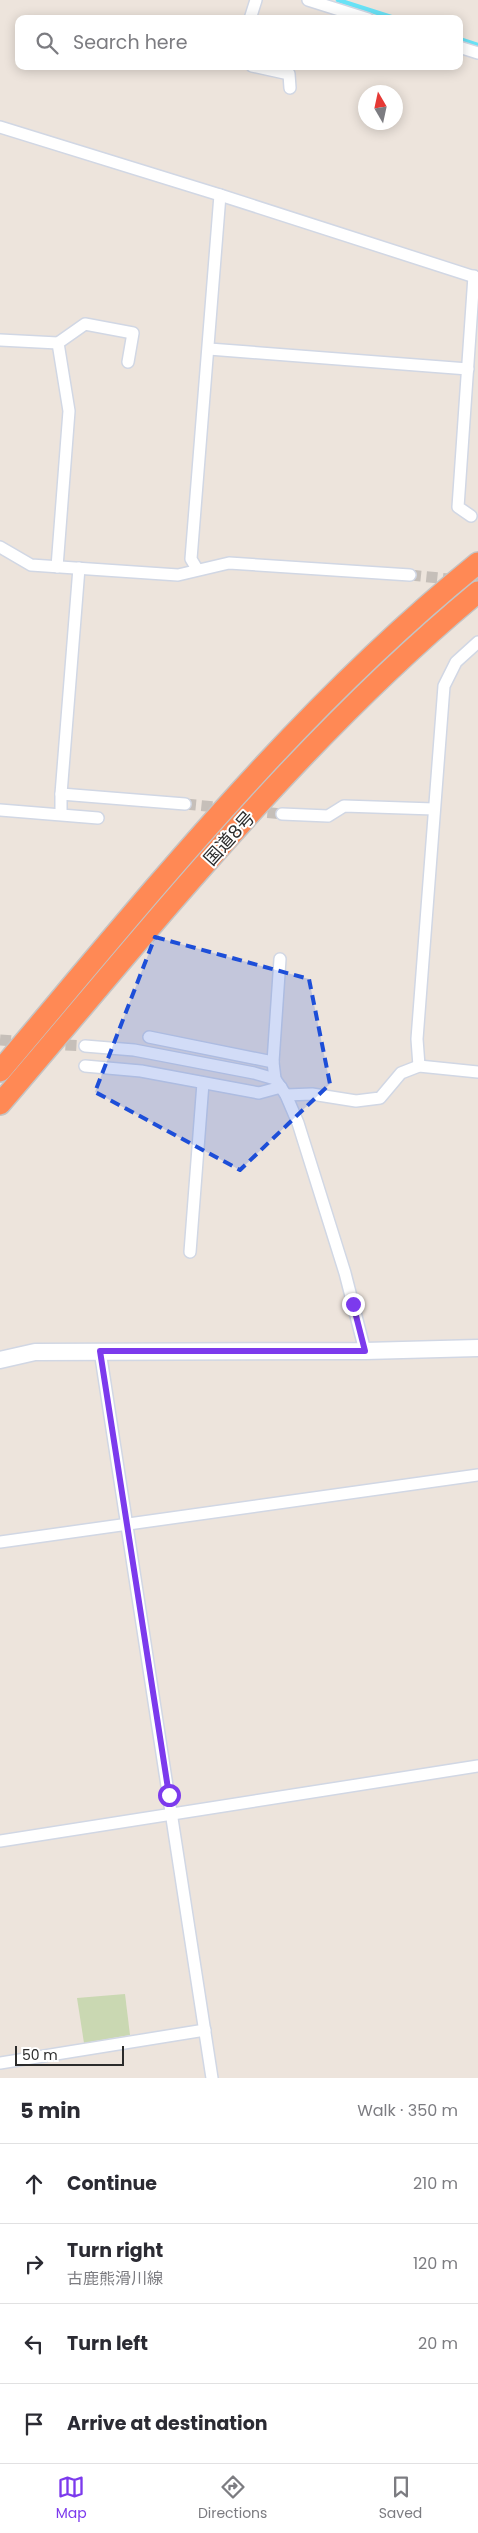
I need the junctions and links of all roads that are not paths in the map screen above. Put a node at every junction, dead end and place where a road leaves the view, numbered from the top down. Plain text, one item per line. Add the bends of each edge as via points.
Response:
1 (256, 0) edge
2 (308, 0) edge
3 (251, 15) edge
4 (355, 15) edge
5 (463, 48) edge
6 (478, 53) edge
7 (270, 70) edge
8 (290, 88) dead end
9 (0, 127) edge
10 (220, 195) junction
11 (476, 277) edge
12 (0, 340) edge
13 (58, 343) junction
14 (209, 348) junction
15 (128, 362) dead end
16 (468, 369) junction
17 (471, 516) dead end
18 (0, 546) edge
19 (478, 563) edge
20 (57, 567) junction
21 (79, 568) junction
22 (197, 569) junction
23 (410, 575) tunnel mouth
24 (478, 592) edge
25 (478, 642) edge
26 (61, 794) junction
27 (185, 804) tunnel mouth
28 (434, 809) junction
29 (0, 810) edge
30 (61, 814) junction
31 (282, 814) tunnel mouth
32 (98, 818) dead end
33 (280, 959) dead end
34 (149, 1037) dead end
35 (85, 1046) tunnel mouth
36 (273, 1062) junction
37 (85, 1066) dead end
38 (419, 1066) junction
39 (0, 1071) edge
40 (478, 1072) edge
41 (203, 1082) junction
42 (281, 1087) junction
43 (0, 1104) edge
44 (190, 1252) dead end
45 (478, 1348) edge
46 (100, 1351) junction
47 (365, 1351) junction
48 (0, 1360) edge
49 (478, 1475) edge
50 (129, 1525) junction
51 (0, 1542) edge
52 (478, 1766) edge
53 (172, 1814) junction
54 (0, 1841) edge
55 (205, 2030) junction
56 (0, 2063) edge
57 (212, 2078) edge

1 - 3 street
2 - 4 street
5 - 6 street
7 - 8 street via 289,74
9 - 10 street
10 - 11 street
10 - 14 street
11 - 16 street
12 - 13 street
13 - 15 street via 85,324 132,333
13 - 20 street via 69,411
14 - 16 street
14 - 22 street via 191,559
16 - 17 street via 458,507
18 - 20 street via 31,565
19 - 39 highway, 国道8号 via 366,662 244,788
20 - 21 street
21 - 22 street via 178,574
21 - 26 street
22 - 23 street via 230,563
24 - 43 highway, 国道8号 via 395,664 297,763 183,890
25 - 28 street via 456,662 444,686
26 - 27 street
26 - 30 street
28 - 31 street via 344,806 328,816
28 - 38 street via 417,1039
29 - 30 street
30 - 32 street
33 - 36 street
34 - 36 street
35 - 42 street via 134,1050 254,1073
36 - 42 street
37 - 41 street via 141,1071
38 - 40 street
38 - 42 street via 401,1073 380,1098 356,1101
41 - 42 street via 258,1093
41 - 44 street
42 - 47 street via 298,1123 345,1273
45 - 47 main road
46 - 47 main road
46 - 48 main road via 35,1352
46 - 50 street
49 - 50 street
50 - 51 street
50 - 53 street
52 - 53 street
53 - 54 street
53 - 55 street
55 - 56 street
55 - 57 street

